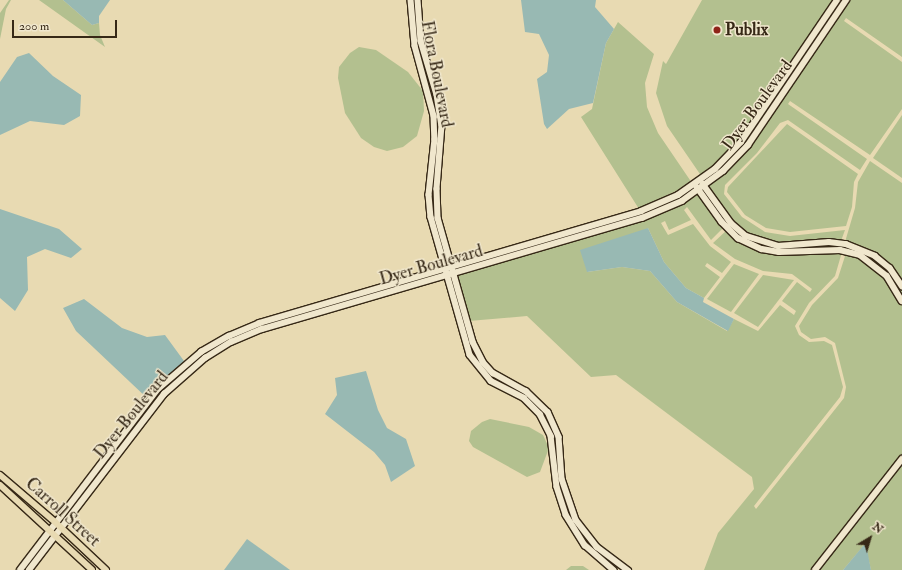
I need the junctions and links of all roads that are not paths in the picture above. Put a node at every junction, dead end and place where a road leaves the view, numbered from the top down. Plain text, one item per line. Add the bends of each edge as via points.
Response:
1 (411, 0) edge
2 (418, 0) edge
3 (837, 0) edge
4 (846, 0) edge
5 (827, 16) junction
6 (807, 58) junction
7 (798, 60) junction
8 (769, 116) junction
9 (701, 180) junction
10 (695, 184) junction
11 (705, 186) junction
12 (699, 190) junction
13 (451, 266) junction
14 (445, 268) junction
15 (453, 273) junction
16 (447, 275) junction
17 (902, 286) edge
18 (902, 301) edge
19 (326, 303) junction
20 (317, 313) junction
21 (902, 458) edge
22 (0, 475) edge
23 (0, 485) edge
24 (55, 522) junction
25 (60, 527) junction
26 (49, 530) junction
27 (55, 535) junction
28 (816, 569) edge
29 (20, 570) edge
30 (29, 570) edge
31 (92, 570) edge
32 (106, 570) edge
33 (614, 570) edge
34 (628, 570) edge

1 - 14 main road, Flora Boulevard via 415,46 434,116 435,139 430,206 433,229
2 - 13 main road, Flora Boulevard via 421,41 441,115 442,140 437,208
3 - 5 main road, Dyer Boulevard
4 - 6 main road, Dyer Boulevard
5 - 6 main road via 805,52
5 - 7 main road, Dyer Boulevard
6 - 8 main road, Dyer Boulevard
7 - 8 main road via 796,70 771,107
7 - 9 main road, Dyer Boulevard via 741,142
8 - 11 main road, Dyer Boulevard via 736,159
9 - 10 main road, Dyer Boulevard
9 - 11 main road
10 - 12 main road
10 - 13 main road, Dyer Boulevard via 672,198 641,211
11 - 12 main road, Dyer Boulevard
11 - 17 main road via 731,223 746,236 778,246 829,242 846,244 875,256 890,268
12 - 15 main road, Dyer Boulevard via 642,218
12 - 18 main road via 722,222 738,238 762,249 779,252 840,250 860,255 887,276
13 - 14 main road, Dyer Boulevard
13 - 15 main road, Flora Boulevard
14 - 16 main road, Flora Boulevard
14 - 19 main road, Dyer Boulevard
15 - 16 main road, Dyer Boulevard
15 - 34 main road, Flora Boulevard via 479,356 493,373 526,390 548,412 559,437 562,478 576,520 597,547
16 - 20 main road, Dyer Boulevard
16 - 33 main road, Flora Boulevard via 470,356 491,381 524,398 540,414 551,436 557,486 566,515 588,548
19 - 20 main road
19 - 24 main road, Dyer Boulevard via 246,328 215,343 186,363 158,389
20 - 25 main road, Dyer Boulevard via 248,335 219,349 190,369 164,394
21 - 28 main road
22 - 24 main road, Carroll Street
23 - 26 main road, Carroll Street
24 - 25 main road, Carroll Street
24 - 26 main road, Dyer Boulevard
25 - 27 main road, Dyer Boulevard
25 - 32 main road, Carroll Street
26 - 27 main road, Carroll Street
26 - 29 main road, Dyer Boulevard
27 - 30 main road, Dyer Boulevard
27 - 31 main road, Carroll Street

